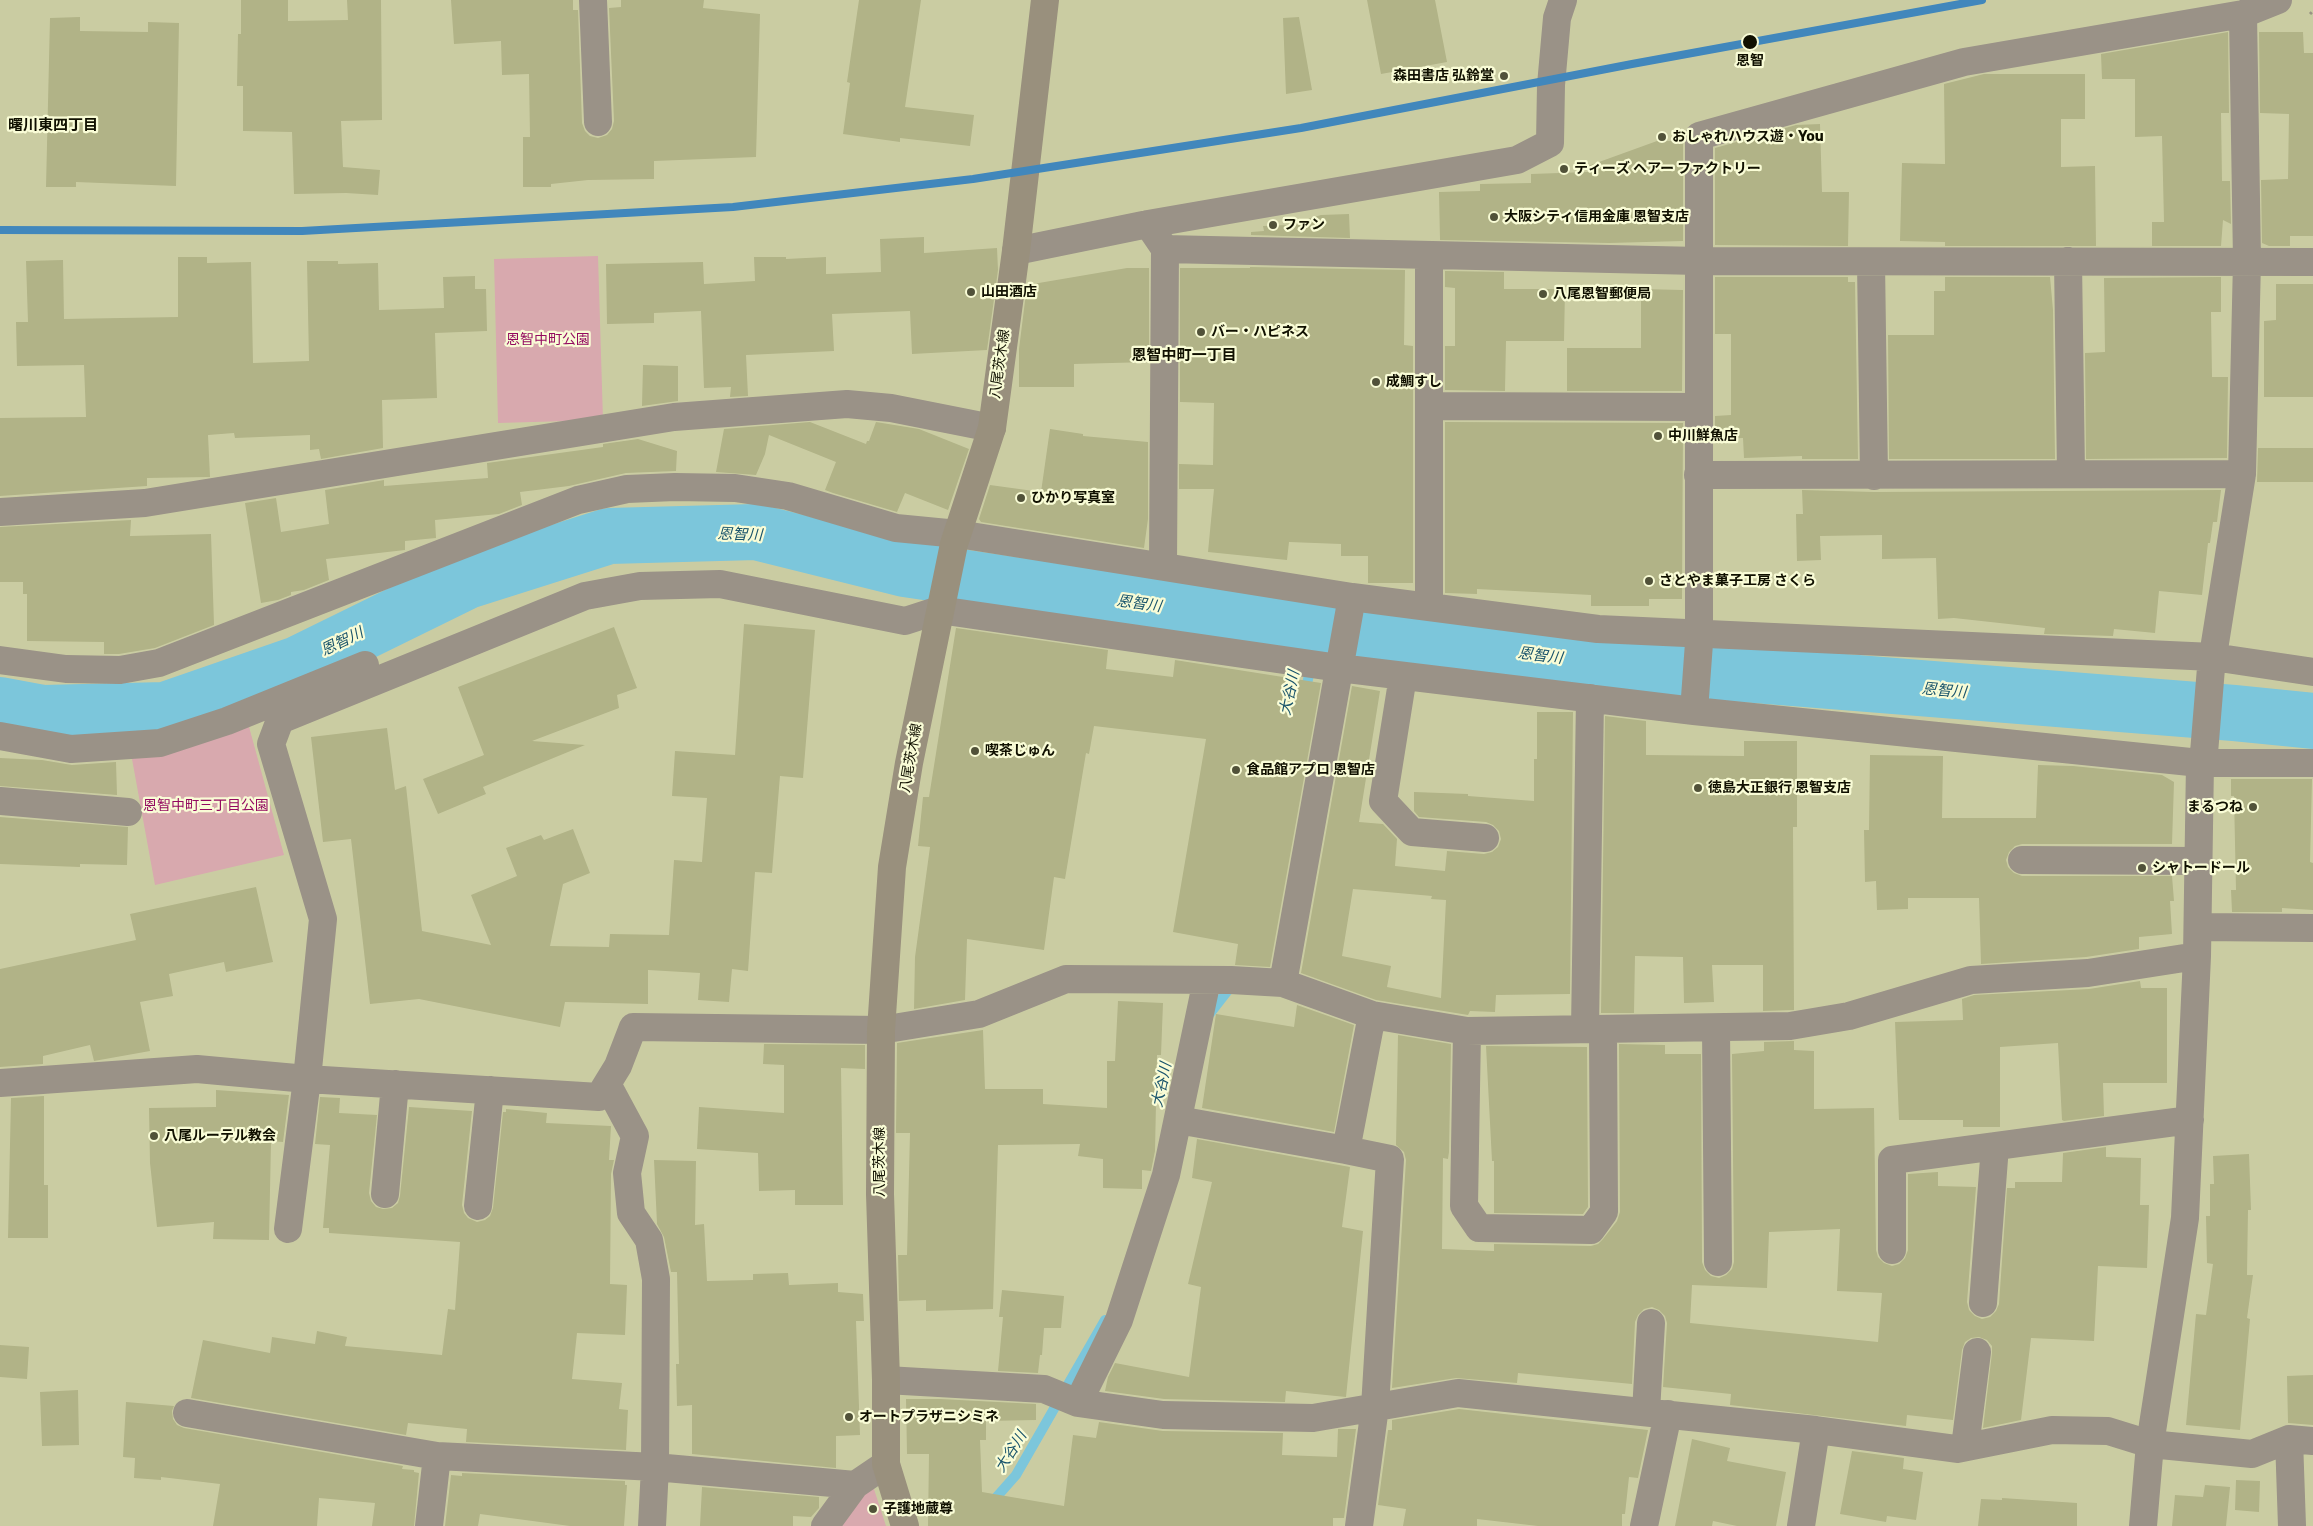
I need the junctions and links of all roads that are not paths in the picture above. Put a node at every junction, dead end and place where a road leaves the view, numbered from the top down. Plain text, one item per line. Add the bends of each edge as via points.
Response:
1 (593, 0) edge
2 (1045, 0) edge
3 (1563, 0) edge
4 (2278, 0) edge
5 (2243, 14) junction
6 (598, 122) dead end
7 (1148, 224) junction
8 (1165, 248) junction
9 (1016, 251) junction
10 (1429, 255) junction
11 (1699, 261) junction
12 (2068, 261) junction
13 (2246, 261) junction
14 (1871, 262) junction
15 (2313, 262) edge
16 (1429, 406) junction
17 (1698, 407) junction
18 (992, 428) junction
19 (2071, 474) junction
20 (2242, 474) junction
21 (1698, 475) junction
22 (1874, 476) junction
23 (0, 512) edge
24 (956, 539) junction
25 (1163, 566) junction
26 (585, 596) junction
27 (1352, 600) junction
28 (941, 604) junction
29 (1429, 606) junction
30 (1698, 638) junction
31 (0, 660) edge
32 (2212, 662) junction
33 (1339, 668) junction
34 (2313, 672) edge
35 (1403, 676) junction
36 (1590, 698) junction
37 (1694, 711) junction
38 (0, 736) edge
39 (2202, 758) junction
40 (2313, 763) edge
41 (0, 801) edge
42 (128, 812) dead end
43 (1485, 838) dead end
44 (2022, 860) dead end
45 (2198, 861) junction
46 (2198, 927) junction
47 (2313, 928) edge
48 (2197, 956) junction
49 (1207, 980) junction
50 (1283, 983) junction
51 (1372, 1015) junction
52 (1716, 1028) junction
53 (1594, 1029) junction
54 (881, 1030) junction
55 (1467, 1031) junction
56 (307, 1079) junction
57 (0, 1083) edge
58 (395, 1084) junction
59 (607, 1084) junction
60 (490, 1090) junction
61 (1178, 1120) junction
62 (2190, 1120) junction
63 (1995, 1146) junction
64 (1346, 1150) junction
65 (386, 1194) dead end
66 (478, 1206) dead end
67 (288, 1229) dead end
68 (1892, 1250) dead end
69 (1718, 1262) dead end
70 (1983, 1303) dead end
71 (1651, 1323) dead end
72 (1976, 1352) dead end
73 (886, 1380) junction
74 (1078, 1403) junction
75 (1375, 1407) junction
76 (187, 1413) dead end
77 (1657, 1413) junction
78 (1816, 1430) junction
79 (2301, 1440) edge
80 (2150, 1444) junction
81 (1965, 1447) junction
82 (437, 1456) junction
83 (886, 1464) junction
84 (656, 1466) junction
85 (856, 1486) junction
86 (429, 1526) edge
87 (652, 1526) edge
88 (825, 1526) edge
89 (905, 1526) edge
90 (1359, 1526) edge
91 (1644, 1526) edge
92 (1801, 1526) edge
93 (2143, 1526) edge
94 (2292, 1526) edge

1 - 6 street
2 - 9 main road, 八尾茨木線
3 - 7 street via 1551,85 1550,143 1518,160
4 - 5 street
5 - 11 street via 1964,62 1699,136
5 - 13 street
7 - 8 street
7 - 9 street
8 - 10 street
8 - 25 street
9 - 18 main road, 八尾茨木線
10 - 11 street
10 - 16 street
11 - 14 street
11 - 17 street
12 - 13 street
12 - 14 street
12 - 19 street
13 - 15 street
13 - 20 street
14 - 22 street
16 - 17 street
16 - 29 street
17 - 21 street
18 - 23 street via 890,408 848,404 674,417 145,503
18 - 24 main road, 八尾茨木線
19 - 20 street
19 - 22 street
20 - 32 street
21 - 22 street
21 - 30 street
24 - 25 street
24 - 28 main road, 八尾茨木線
24 - 31 street via 896,528 788,496 735,488 627,489 578,500 159,663 120,670 66,669
25 - 27 street
26 - 28 street via 640,586 720,584 905,621
26 - 38 street via 542,593 227,721 160,743 71,749
26 - 56 street via 280,720 271,744 323,919
27 - 29 street
27 - 33 street
28 - 33 street
28 - 54 main road, 八尾茨木線 via 892,867
29 - 30 street via 1598,629
30 - 32 street
30 - 37 street
32 - 34 street
32 - 39 street
33 - 35 street
33 - 50 street
35 - 36 street
35 - 43 street via 1383,801 1412,832
36 - 37 street
36 - 53 street
37 - 39 street
39 - 40 street
39 - 45 street
41 - 42 street
44 - 45 street
45 - 46 street
46 - 47 street
46 - 48 street
48 - 52 street via 2088,973 1971,980 1849,1016 1790,1026
48 - 62 street
49 - 50 street
49 - 54 street via 1066,979 979,1014
49 - 61 street
50 - 51 street
51 - 55 street
51 - 64 street
52 - 53 street
52 - 69 street
53 - 55 street
53 - 55 street via 1604,1212 1591,1230 1479,1228 1464,1206
54 - 59 street via 633,1027 618,1066
54 - 73 main road, 八尾茨木線 via 880,1194
56 - 57 street via 198,1070
56 - 58 street
56 - 67 street
58 - 60 street
58 - 65 street
59 - 60 street via 599,1096
59 - 84 street via 635,1136 628,1173 631,1213 649,1240 656,1279
60 - 66 street
61 - 64 street
61 - 74 street via 1166,1175 1119,1320
62 - 63 street
62 - 80 street via 2185,1218
63 - 68 street via 1892,1160
63 - 70 street
64 - 75 street via 1390,1159
71 - 77 street
72 - 81 street
73 - 74 street via 1044,1388
73 - 83 main road, 八尾茨木線
74 - 75 street via 1163,1416 1313,1418
75 - 77 street via 1458,1393
75 - 90 street
76 - 82 street
77 - 78 street
77 - 91 street
78 - 81 street via 1957,1449
78 - 92 street
79 - 80 street via 2252,1454
79 - 94 street
80 - 81 street via 2108,1431 2052,1430
80 - 93 street
82 - 84 street
82 - 86 street
83 - 85 street
83 - 89 main road, 八尾茨木線
84 - 85 street
84 - 87 street
85 - 88 street

